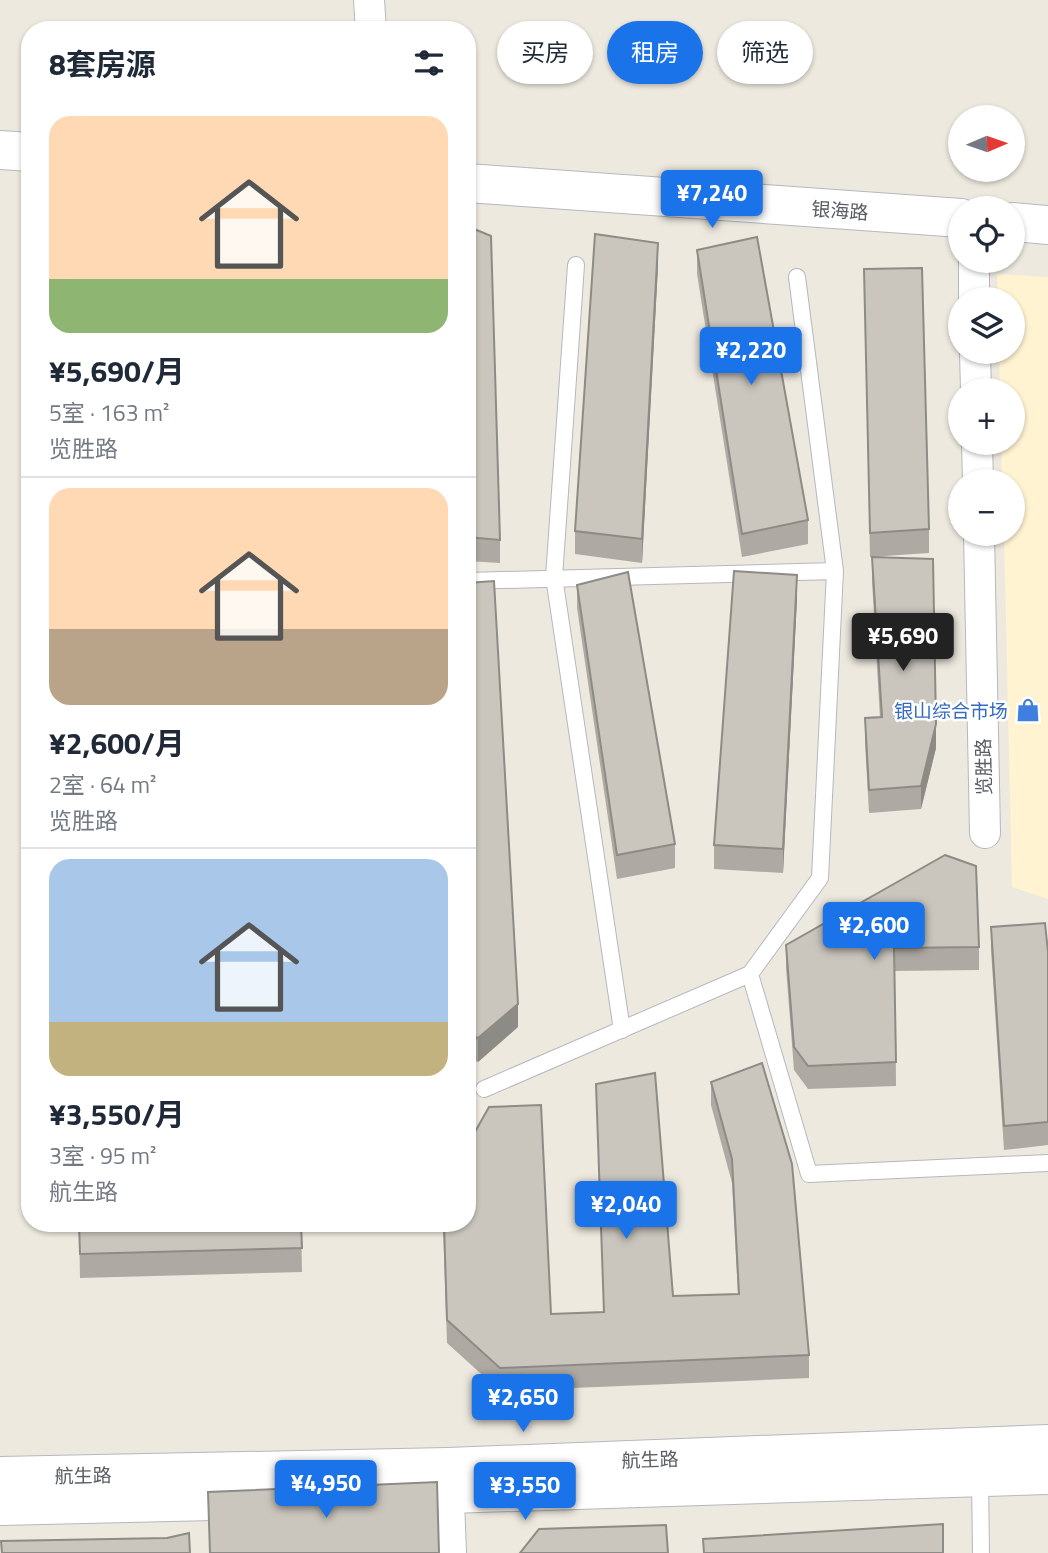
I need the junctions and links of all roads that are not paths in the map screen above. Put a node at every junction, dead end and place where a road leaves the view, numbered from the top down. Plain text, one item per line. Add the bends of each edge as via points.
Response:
1 (369, 0) edge
2 (370, 21) edge
3 (0, 149) edge
4 (21, 151) edge
5 (476, 184) edge
6 (948, 217) edge
7 (1025, 223) edge
8 (1048, 225) edge
9 (576, 265) dead end
10 (797, 277) dead end
11 (979, 546) edge
12 (835, 571) junction
13 (554, 577) junction
14 (476, 581) edge
15 (985, 833) dead end
16 (750, 974) junction
17 (622, 1030) junction
18 (484, 1089) dead end
19 (1048, 1163) edge
20 (1048, 1444) edge
21 (979, 1462) junction
22 (1048, 1475) edge
23 (0, 1476) edge
24 (448, 1481) junction
25 (0, 1506) edge
26 (451, 1553) edge
27 (981, 1553) edge

1 - 2 street
3 - 4 street
5 - 6 street, 银海路
7 - 8 street
9 - 13 lane
10 - 12 lane
11 - 15 street, 览胜路
12 - 13 lane
12 - 16 lane via 820,878
13 - 14 lane
13 - 17 lane
16 - 17 lane
16 - 19 lane via 809,1174
17 - 18 lane
20 - 21 street, 航生路
21 - 22 street
21 - 24 street, 航生路
21 - 27 lane
23 - 24 street, 航生路
24 - 25 street
24 - 26 street

